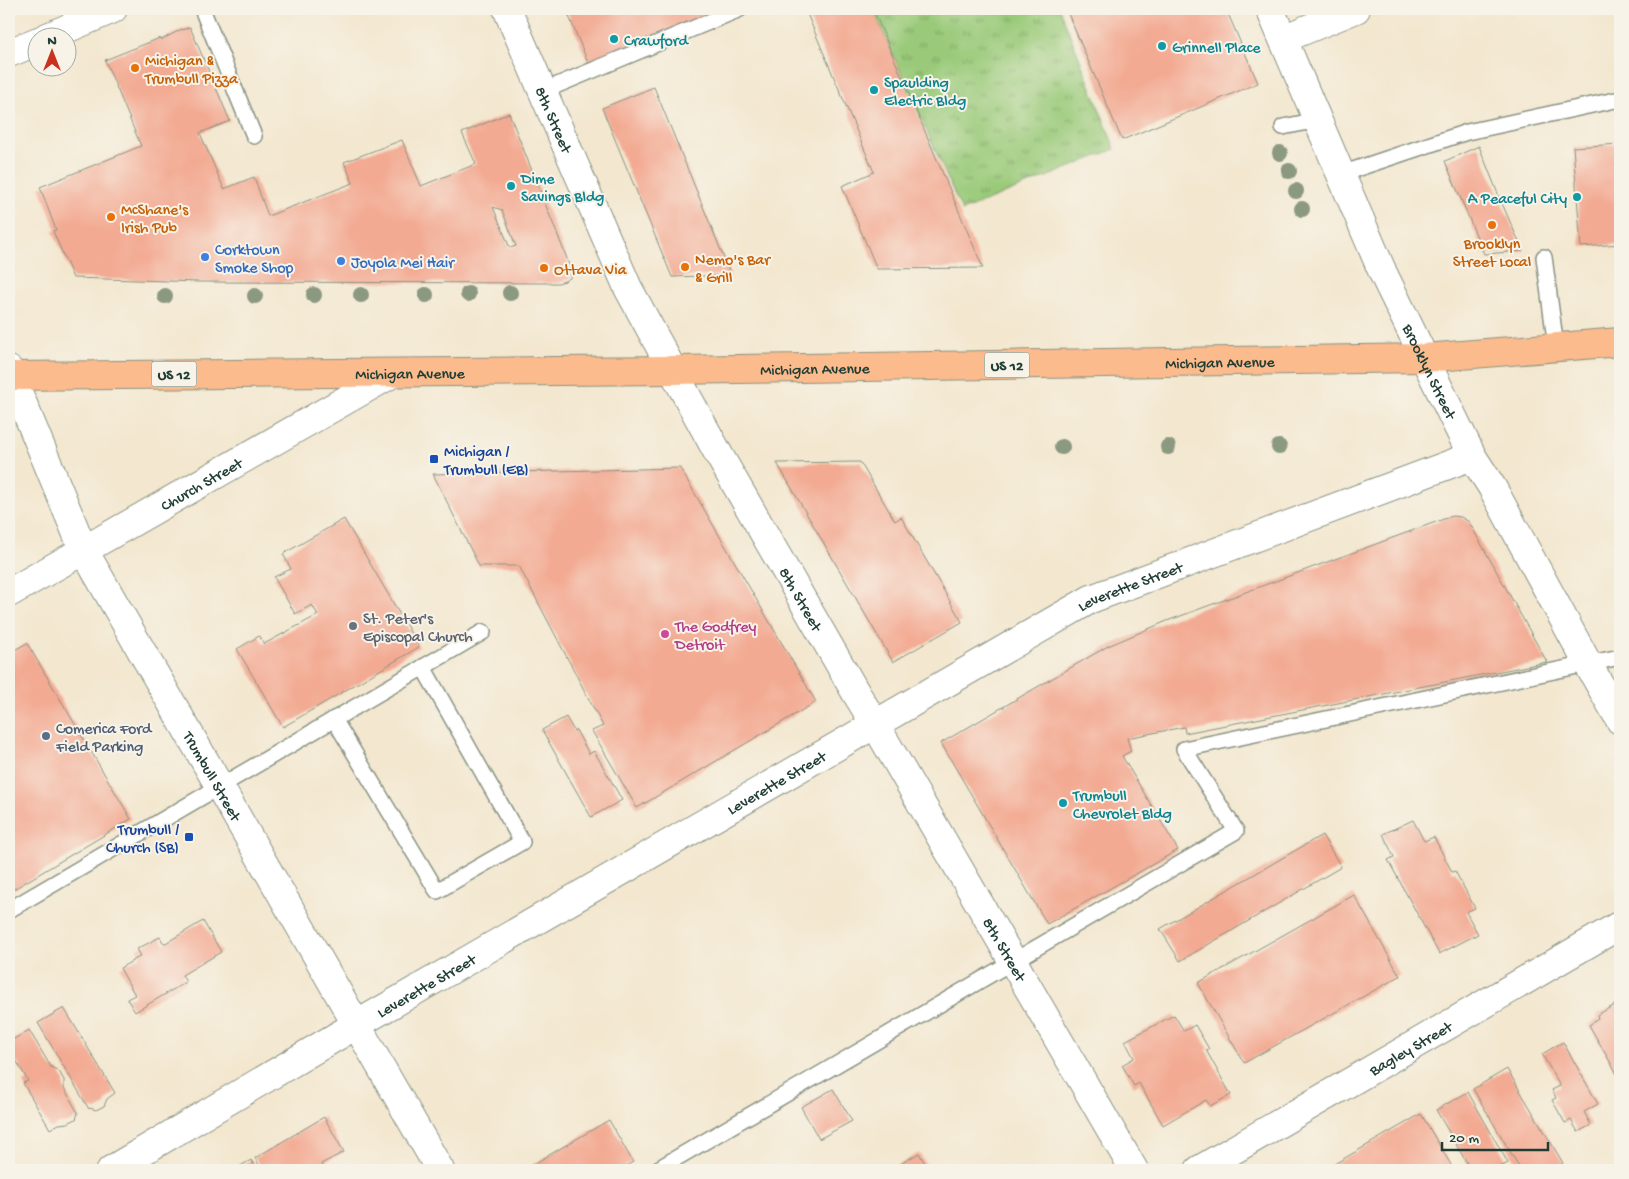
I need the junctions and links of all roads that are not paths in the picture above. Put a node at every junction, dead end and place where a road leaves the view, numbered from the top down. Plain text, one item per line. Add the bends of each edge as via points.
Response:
1 (113, 9) edge
2 (202, 9) edge
3 (507, 9) edge
4 (740, 9) edge
5 (1270, 9) edge
6 (1356, 9) edge
7 (68, 28) edge
8 (1283, 39) junction
9 (28, 44) edge
10 (9, 53) edge
11 (543, 91) junction
12 (1620, 99) edge
13 (1318, 120) junction
14 (1283, 128) dead end
15 (254, 136) dead end
16 (1341, 174) junction
17 (1544, 257) dead end
18 (1620, 342) edge
19 (1556, 347) junction
20 (1424, 358) junction
21 (673, 370) junction
22 (393, 373) junction
23 (10, 374) edge
24 (1472, 456) junction
25 (83, 549) junction
26 (9, 593) edge
27 (483, 632) dead end
28 (1620, 657) edge
29 (1588, 664) junction
30 (423, 667) junction
31 (334, 719) junction
32 (1620, 720) edge
33 (875, 724) junction
34 (219, 787) junction
35 (9, 910) edge
36 (1620, 925) edge
37 (1013, 962) junction
38 (356, 1025) junction
39 (111, 1170) edge
40 (440, 1170) edge
41 (656, 1170) edge
42 (1134, 1170) edge
43 (1199, 1170) edge

1 - 7 street
2 - 15 lane
3 - 11 street, 8th Street
4 - 11 lane
5 - 8 street, Brooklyn Street
6 - 8 street
8 - 13 street, Brooklyn Street
9 - 10 street
11 - 21 street, 8th Street via 628,288
12 - 16 lane via 1467,132
13 - 14 lane
13 - 16 street, Brooklyn Street
16 - 20 street, Brooklyn Street
17 - 19 lane
18 - 19 main road, Michigan Avenue / US 12
19 - 20 main road, Michigan Avenue / US 12
20 - 21 main road, Michigan Avenue / US 12
20 - 24 street, Brooklyn Street
21 - 22 main road, Michigan Avenue / US 12
21 - 33 street, 8th Street
22 - 23 main road, Michigan Avenue / US 12
22 - 25 street, Church Street
23 - 25 street, Trumbull Street
24 - 29 street, Brooklyn Street
24 - 33 street, Leverette Street via 1091,599
25 - 26 street, Church Street
25 - 34 street, Trumbull Street
27 - 30 lane
28 - 29 lane
29 - 32 street, Brooklyn Street
29 - 37 lane via 1184,749 1236,831
30 - 31 lane
30 - 31 lane via 522,842 437,891
31 - 34 lane
33 - 37 street, 8th Street
33 - 38 street, Leverette Street
34 - 35 lane
34 - 38 street, Trumbull Street
36 - 43 street, Bagley Street
37 - 41 lane
37 - 42 street, 8th Street
38 - 39 street, Leverette Street
38 - 40 street, Trumbull Street

